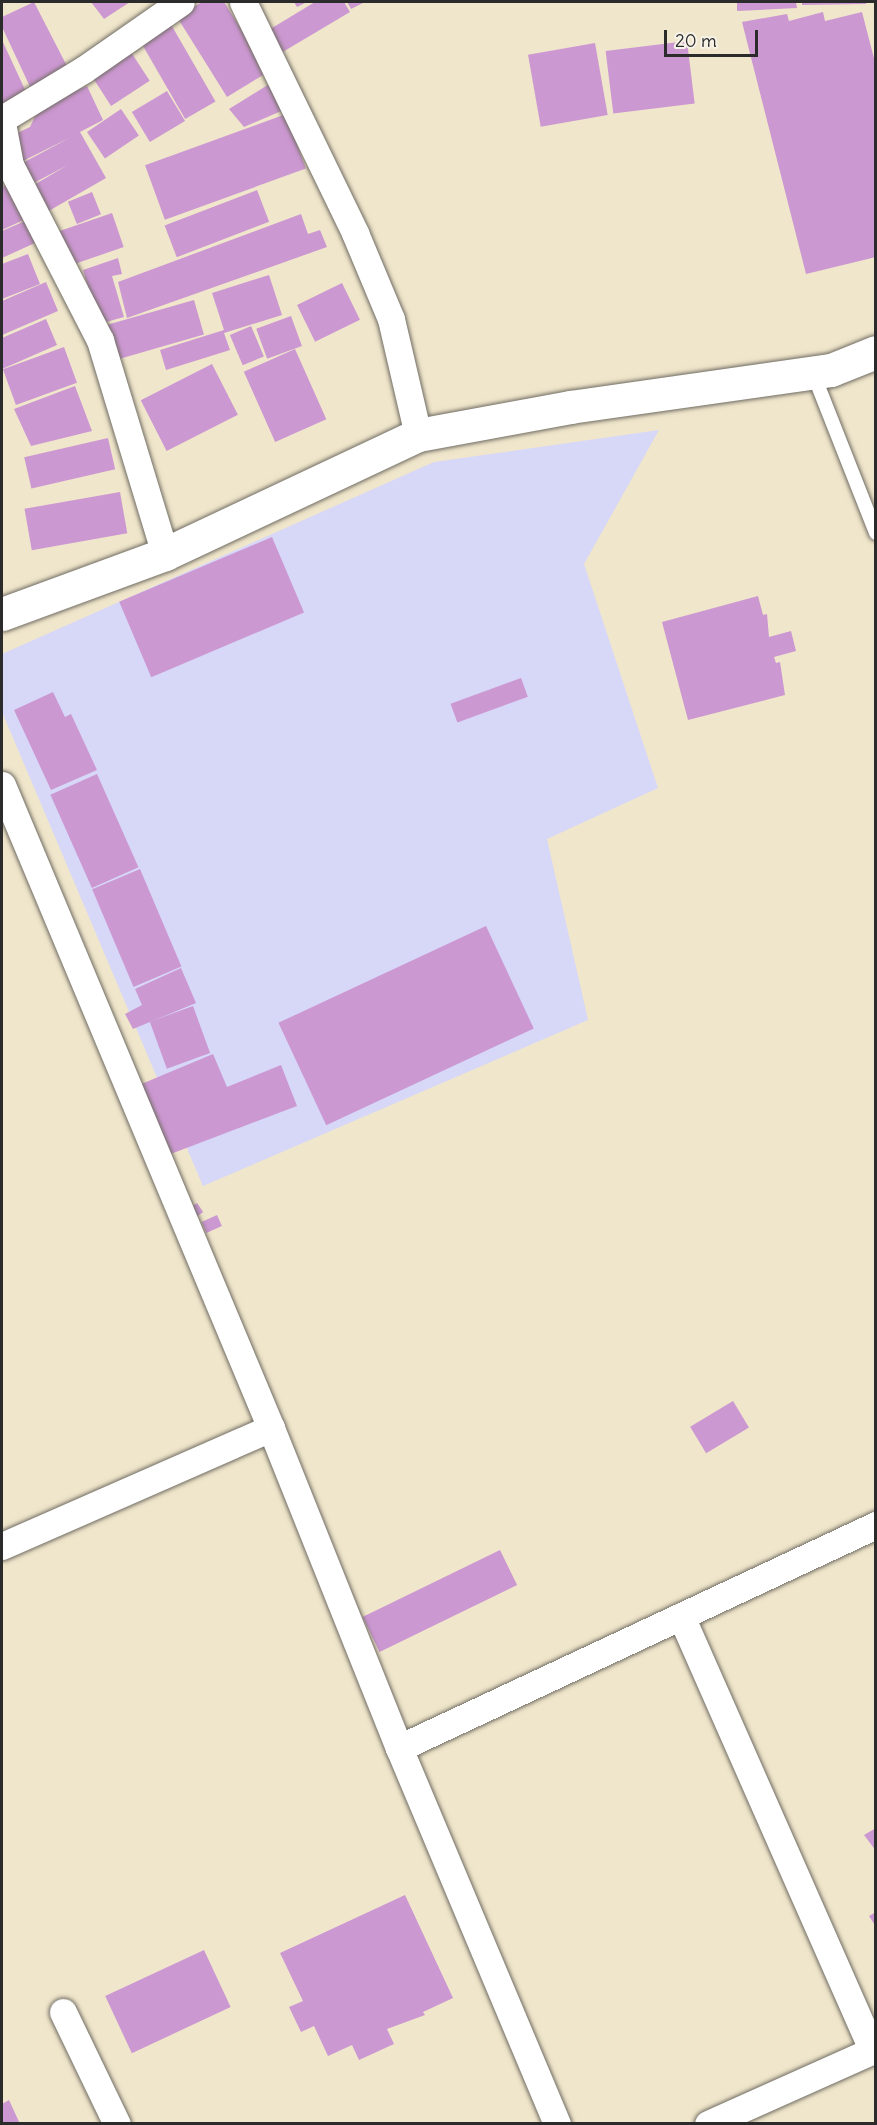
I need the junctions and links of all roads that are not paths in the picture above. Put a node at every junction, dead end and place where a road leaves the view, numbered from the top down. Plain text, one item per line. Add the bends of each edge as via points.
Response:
1 (181, 2) edge
2 (243, 2) edge
3 (2, 121) edge
4 (876, 352) edge
5 (813, 373) junction
6 (417, 435) junction
7 (876, 533) edge
8 (165, 554) junction
9 (2, 615) edge
10 (2, 785) edge
11 (271, 1428) junction
12 (876, 1525) edge
13 (2, 1546) edge
14 (681, 1616) junction
15 (399, 1748) junction
16 (63, 2012) dead end
17 (874, 2050) edge
18 (117, 2124) edge
19 (557, 2124) edge
20 (708, 2124) edge

1 - 3 street
2 - 6 street via 355,233 391,319
3 - 8 street via 10,165 100,340
4 - 5 street
5 - 6 street via 570,407
5 - 7 lane
6 - 8 street
8 - 9 street
10 - 11 street
11 - 13 street
11 - 15 street
12 - 14 street
14 - 15 street
14 - 17 street
15 - 19 street
16 - 18 street
17 - 20 street

